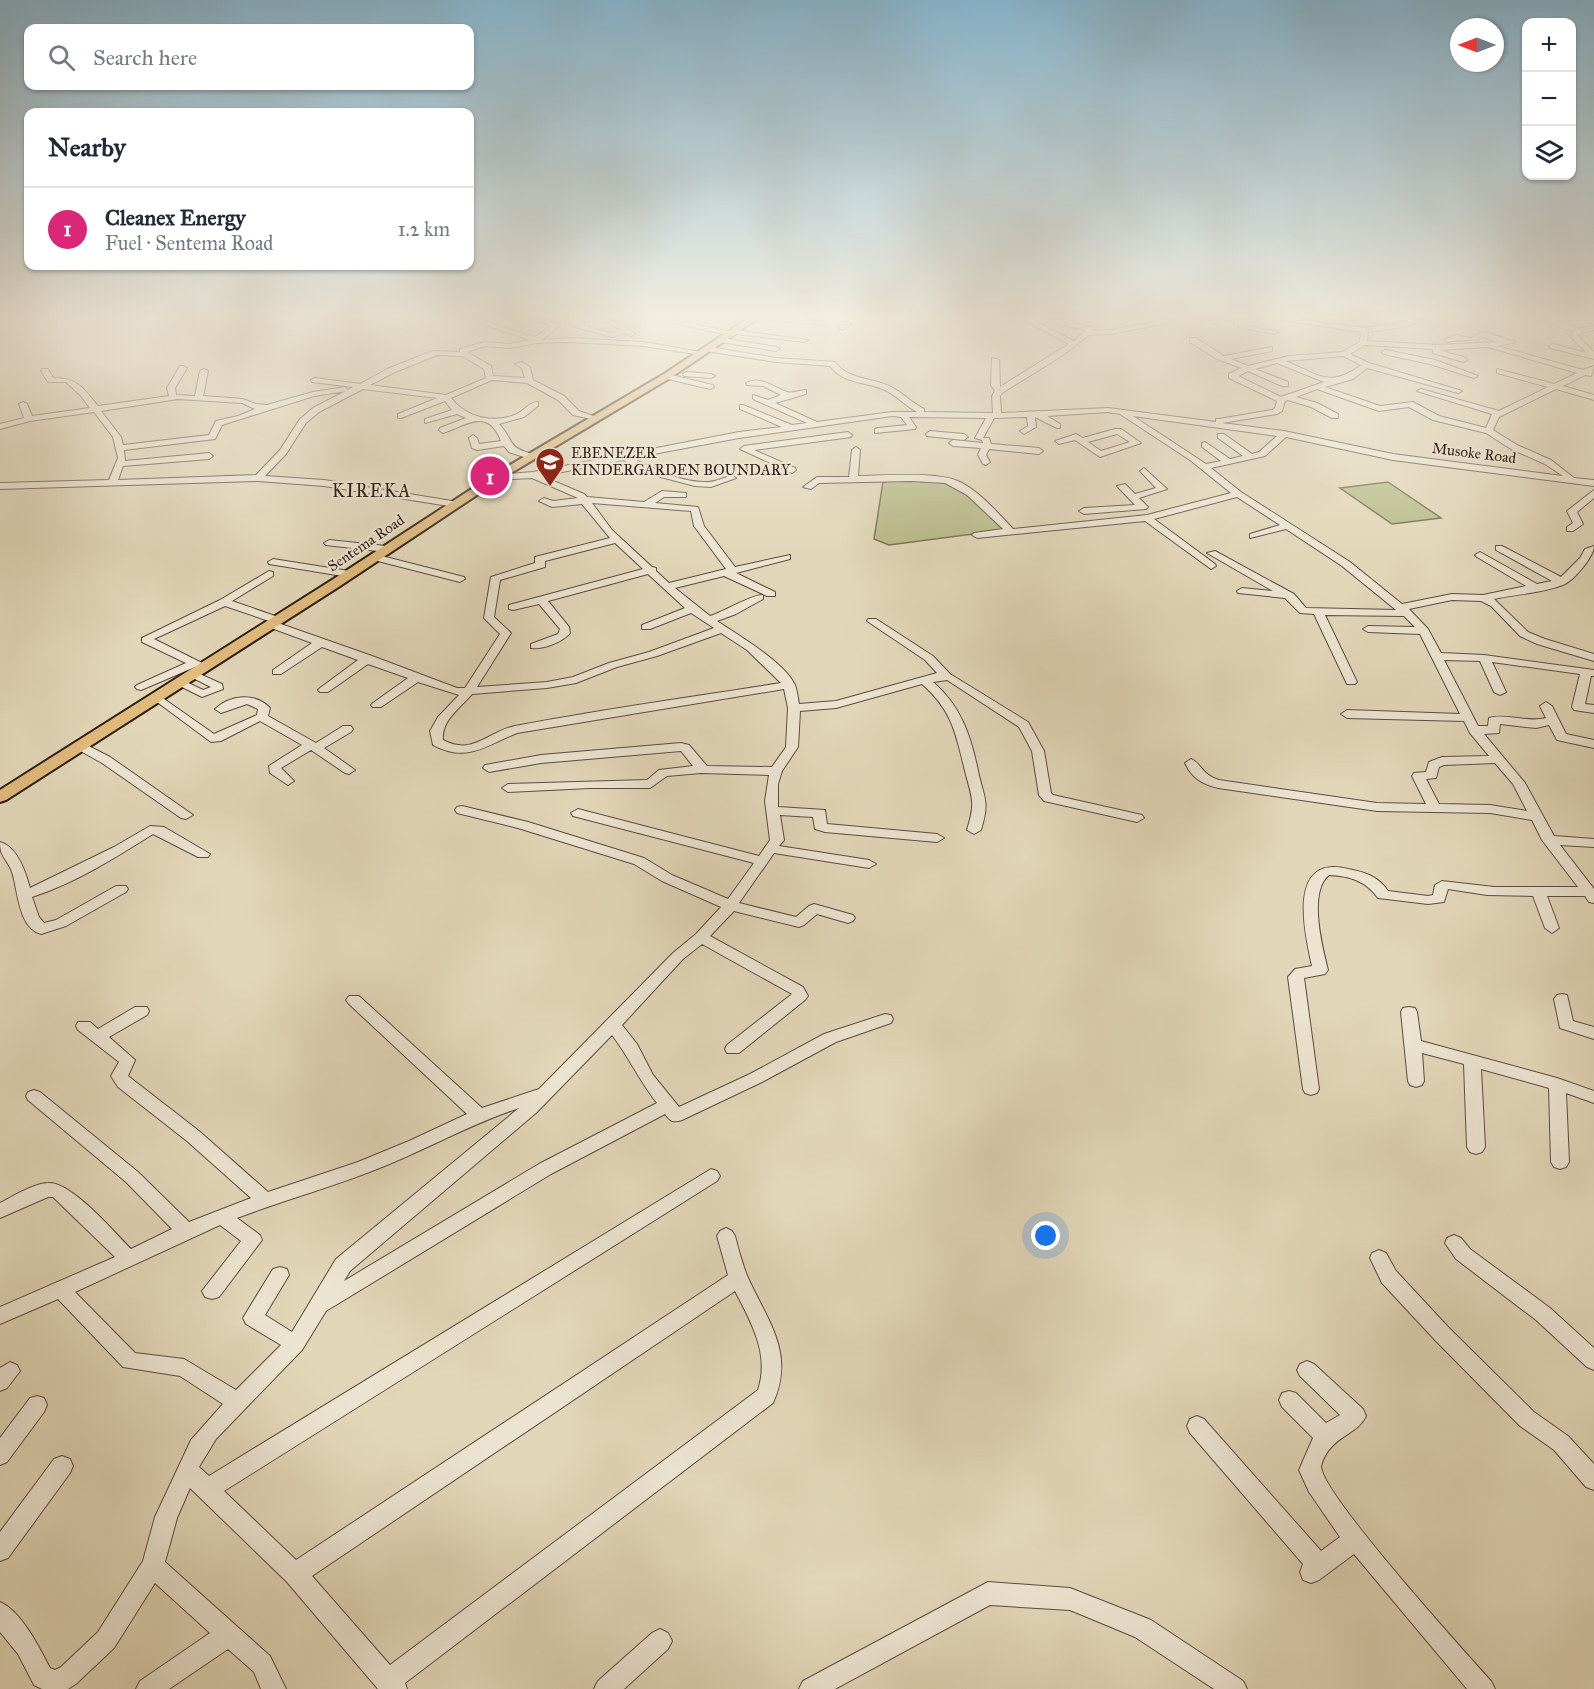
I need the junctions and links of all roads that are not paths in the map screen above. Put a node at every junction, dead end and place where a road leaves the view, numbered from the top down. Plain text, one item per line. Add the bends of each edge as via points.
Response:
1 (88, 398) edge
2 (168, 398) edge
3 (194, 398) edge
4 (199, 398) joint
5 (302, 398) edge
6 (337, 398) edge
7 (444, 398) edge
8 (447, 398) edge
9 (561, 398) edge
10 (630, 398) edge
11 (758, 398) edge
12 (782, 398) edge
13 (900, 398) edge
14 (996, 398) edge
15 (1277, 398) edge
16 (1290, 398) joint
17 (1348, 398) edge
18 (1444, 398) edge
19 (1534, 398) edge
20 (1281, 400) junction
21 (769, 402) junction
22 (23, 404) dead end
23 (535, 404) dead end
24 (743, 407) dead end
25 (263, 408) junction
26 (96, 410) junction
27 (457, 411) junction
28 (1122, 412) junction
29 (903, 413) junction
30 (922, 413) junction
31 (951, 413) junction
32 (1035, 414) junction
33 (1500, 414) junction
34 (401, 416) dead end
35 (1335, 416) dead end
36 (474, 417) junction
37 (992, 417) junction
38 (596, 418) junction
39 (29, 419) junction
40 (1101, 420) dead end
41 (428, 421) dead end
42 (974, 421) dead end
43 (493, 423) junction
44 (816, 423) junction
45 (1211, 424) junction
46 (961, 425) dead end
47 (1057, 426) dead end
48 (0, 427) edge
49 (790, 427) junction
50 (443, 430) dead end
51 (878, 430) dead end
52 (1024, 431) dead end
53 (1490, 431) junction
54 (1152, 433) junction
55 (1284, 434) junction
56 (848, 435) dead end
57 (930, 435) dead end
58 (1221, 436) dead end
59 (1127, 437) junction
60 (473, 438) dead end
61 (718, 438) junction
62 (979, 438) junction
63 (815, 439) junction
64 (1059, 441) dead end
65 (504, 443) junction
66 (953, 443) dead end
67 (1084, 443) junction
68 (1205, 445) dead end
69 (986, 446) junction
70 (121, 448) junction
71 (831, 448) dead end
72 (1073, 448) dead end
73 (744, 449) junction
74 (856, 450) dead end
75 (1039, 451) dead end
76 (209, 456) dead end
77 (530, 456) junction
78 (1251, 457) junction
79 (625, 458) junction
80 (986, 462) dead end
81 (1229, 462) junction
82 (121, 464) junction
83 (1205, 467) junction
84 (792, 470) dead end
85 (1144, 471) dead end
86 (533, 475) junction
87 (497, 477) junction
88 (258, 478) junction
89 (732, 478) dead end
90 (1571, 478) junction
91 (854, 480) junction
92 (1592, 480) edge
93 (113, 482) junction
94 (0, 486) edge
95 (1122, 486) dead end
96 (808, 488) dead end
97 (1594, 493) edge
98 (1238, 494) junction
99 (683, 495) dead end
100 (1133, 497) junction
101 (544, 501) dead end
102 (585, 501) junction
103 (455, 504) junction
104 (646, 504) junction
105 (1143, 507) junction
106 (1084, 511) dead end
107 (1150, 517) junction
108 (1287, 526) junction
109 (1570, 529) dead end
110 (1010, 531) junction
111 (977, 535) dead end
112 (1253, 536) dead end
113 (617, 539) junction
114 (329, 543) dead end
115 (1499, 548) dead end
116 (386, 549) junction
117 (1592, 551) edge
118 (1212, 553) dead end
119 (1480, 555) dead end
120 (374, 557) junction
121 (786, 557) dead end
122 (273, 562) dead end
123 (1211, 566) dead end
124 (651, 570) junction
125 (729, 571) junction
126 (269, 574) dead end
127 (349, 574) junction
128 (460, 579) dead end
129 (1562, 582) junction
130 (668, 587) junction
131 (1536, 588) junction
132 (1242, 591) dead end
133 (771, 594) dead end
134 (1290, 596) junction
135 (759, 597) dead end
136 (1484, 598) junction
137 (541, 600) junction
138 (224, 602) junction
139 (513, 607) dead end
140 (692, 609) junction
141 (1404, 610) junction
142 (1319, 613) junction
143 (872, 621) dead end
144 (273, 622) junction
145 (716, 624) junction
146 (646, 627) dead end
147 (1368, 629) dead end
148 (1424, 631) junction
149 (321, 642) junction
150 (535, 646) dead end
151 (1437, 656) junction
152 (368, 658) junction
153 (1484, 658) junction
154 (1594, 658) edge
155 (197, 668) junction
156 (278, 672) dead end
157 (1590, 673) edge
158 (946, 676) junction
159 (417, 677) junction
160 (925, 681) junction
161 (180, 682) junction
162 (1351, 682) dead end
163 (789, 685) junction
164 (141, 687) dead end
165 (324, 690) dead end
166 (468, 692) junction
167 (1500, 692) dead end
168 (157, 697) junction
169 (377, 705) dead end
170 (1546, 706) dead end
171 (794, 708) junction
172 (221, 709) dead end
173 (1594, 710) edge
174 (1347, 714) dead end
175 (262, 717) junction
176 (1552, 720) junction
177 (1470, 724) junction
178 (347, 729) dead end
179 (1594, 744) edge
180 (79, 745) junction
181 (313, 746) junction
182 (1498, 759) junction
183 (1191, 763) dead end
184 (489, 768) dead end
185 (702, 769) junction
186 (349, 770) dead end
187 (776, 771) junction
188 (288, 781) dead end
189 (508, 788) dead end
190 (0, 797) edge
191 (1436, 808) junction
192 (462, 810) dead end
193 (774, 811) junction
194 (578, 813) dead end
195 (186, 815) dead end
196 (1538, 817) junction
197 (1137, 818) dead end
198 (974, 830) dead end
199 (937, 838) dead end
200 (1549, 840) junction
201 (1594, 843) edge
202 (0, 846) edge
203 (203, 854) dead end
204 (768, 855) junction
205 (869, 864) dead end
206 (121, 889) dead end
207 (1538, 890) junction
208 (25, 895) junction
209 (1592, 895) edge
210 (730, 906) junction
211 (849, 918) dead end
212 (1552, 928) dead end
213 (701, 937) junction
214 (1562, 999) dead end
215 (354, 1000) dead end
216 (141, 1011) dead end
217 (1409, 1012) dead end
218 (885, 1019) dead end
219 (613, 1025) junction
220 (1594, 1033) edge
221 (1414, 1045) junction
222 (733, 1049) dead end
223 (1472, 1061) junction
224 (1416, 1081) dead end
225 (1557, 1084) junction
226 (1311, 1089) dead end
227 (545, 1094) junction
228 (34, 1096) dead end
229 (1594, 1097) edge
230 (668, 1105) junction
231 (478, 1115) junction
232 (1476, 1147) dead end
233 (1560, 1162) dead end
234 (711, 1176) dead end
235 (265, 1200) junction
236 (0, 1211) edge
237 (222, 1217) junction
238 (186, 1231) junction
239 (726, 1236) dead end
240 (1454, 1243) dead end
241 (1379, 1258) dead end
242 (129, 1259) junction
243 (280, 1275) dead end
244 (739, 1278) junction
245 (60, 1289) junction
246 (212, 1291) dead end
247 (319, 1305) junction
248 (0, 1316) edge
249 (295, 1344) junction
250 (1594, 1361) edge
251 (1307, 1370) dead end
252 (1289, 1400) dead end
253 (238, 1401) junction
254 (37, 1405) dead end
255 (1197, 1426) dead end
256 (1326, 1437) junction
257 (0, 1455) edge
258 (62, 1466) dead end
259 (188, 1471) junction
260 (1594, 1480) edge
261 (208, 1489) junction
262 (1356, 1539) junction
263 (0, 1551) edge
264 (153, 1566) junction
265 (295, 1574) junction
266 (2, 1620) edge
267 (229, 1634) junction
268 (660, 1641) dead end
269 (838, 1683) edge
270 (391, 1685) edge
271 (148, 1689) edge
272 (274, 1689) edge
273 (606, 1689) edge
274 (811, 1689) edge
275 (1235, 1689) edge
276 (1483, 1689) edge

1 - 26 street
2 - 26 street
3 - 4 street
4 - 25 street via 243,400
5 - 25 street
6 - 88 street via 305,418 283,452
7 - 34 street
8 - 27 street
9 - 38 street via 576,413
10 - 38 main road, Sentema Road
11 - 21 street
12 - 21 street
13 - 30 street
14 - 37 street
15 - 20 street
16 - 20 street
16 - 35 street
17 - 53 street via 1379,409 1410,404 1436,418
18 - 33 street
19 - 33 street
20 - 45 street via 1274,412
21 - 44 street
22 - 39 street
23 - 43 street via 521,415
24 - 49 street
25 - 70 street via 219,423 212,436
26 - 39 street
26 - 70 street
27 - 36 street
27 - 41 street
28 - 32 street, Musoke Road
28 - 40 street
28 - 45 street, Musoke Road
28 - 54 street
29 - 30 street, Musoke Road
29 - 44 street, Musoke Road
29 - 51 street via 912,427
30 - 31 street, Musoke Road via 939,409
31 - 37 street, Musoke Road
31 - 46 street
32 - 37 street, Musoke Road
32 - 47 street
32 - 52 street via 1032,427
33 - 53 street via 1493,419
36 - 43 street
36 - 50 street
37 - 42 street
37 - 62 street
38 - 77 main road, Sentema Road
39 - 48 street
43 - 65 street
44 - 49 street, Musoke Road
45 - 55 street, Musoke Road
49 - 61 street, Musoke Road
53 - 90 street
54 - 59 street
54 - 83 street
55 - 78 street via 1262,454
55 - 90 street, Musoke Road via 1393,457
56 - 63 street
57 - 62 street
58 - 78 street
59 - 67 street via 1118,431
59 - 67 street via 1137,443 1100,454
60 - 65 street via 477,447
61 - 73 street
61 - 79 street, Musoke Road
62 - 69 street via 987,441
63 - 71 street
63 - 73 street
64 - 67 street via 1076,437
65 - 77 street via 519,454
66 - 69 street
67 - 72 street
68 - 81 street
69 - 75 street
69 - 80 street via 982,457
70 - 82 street
73 - 84 street
74 - 91 street
76 - 82 street
77 - 87 main road, Sentema Road
78 - 81 street
79 - 86 street, Musoke Road
79 - 89 street via 647,470 702,485
81 - 83 street
82 - 93 street
83 - 98 street
85 - 100 street via 1162,489
86 - 87 street, Musoke Road
86 - 102 street
87 - 103 main road, Sentema Road
88 - 93 street
88 - 103 street via 324,483
90 - 92 street, Musoke Road
91 - 96 street via 817,480
91 - 110 street via 953,482 993,512
93 - 94 street
95 - 100 street
97 - 109 street via 1572,511 1578,524
98 - 107 street
98 - 108 street
99 - 104 street via 662,494
100 - 105 street
101 - 102 street
102 - 104 street
102 - 113 street
103 - 116 main road, Sentema Road
104 - 125 street via 695,509 699,526
105 - 106 street
105 - 107 street
107 - 110 street
107 - 123 street
108 - 112 street
108 - 141 street via 1346,564
110 - 111 street
113 - 124 street
113 - 166 street via 539,559 539,566 497,577 489,618 506,633
114 - 116 street
115 - 129 street
116 - 120 main road, Sentema Road
117 - 129 street
118 - 134 street
119 - 131 street
120 - 127 main road, Sentema Road
120 - 128 street
121 - 125 street
122 - 127 street
124 - 130 street
124 - 137 street
125 - 130 street
125 - 133 street
126 - 138 street
127 - 144 main road, Sentema Road
129 - 131 street
130 - 140 street
131 - 136 street
132 - 134 street
134 - 142 street via 1299,608
135 - 145 street
136 - 141 street via 1433,600
136 - 154 street via 1497,605 1515,628 1529,636
137 - 139 street
137 - 150 street via 565,633
138 - 144 street
138 - 155 street via 146,640
140 - 145 street
140 - 146 street
141 - 142 street
141 - 148 street
142 - 162 street
143 - 158 street via 929,658
144 - 149 street
144 - 155 main road, Sentema Road
145 - 163 street via 773,667
145 - 166 street via 653,654 576,680
147 - 148 street
148 - 151 street
149 - 152 street
149 - 156 street
151 - 153 street
151 - 177 street
152 - 159 street
152 - 165 street
153 - 157 street
153 - 167 street
155 - 161 main road, Sentema Road
155 - 161 street via 216,683 217,689 202,694
155 - 164 street
157 - 173 street via 1578,707
158 - 160 street
158 - 197 street via 1024,725 1038,751 1045,795 1049,798
159 - 166 street via 448,691
159 - 169 street
160 - 171 street via 836,704
160 - 198 street via 942,694 965,740 978,790 979,813
161 - 168 main road, Sentema Road
163 - 166 street via 514,730 475,748 448,749 437,742 436,731
163 - 171 street
168 - 175 street via 211,738
168 - 180 main road, Sentema Road
170 - 176 street
171 - 187 street via 791,751
172 - 175 street via 241,700 252,700 264,708
174 - 177 street
175 - 181 street
176 - 177 street via 1536,724 1496,720 1495,730
176 - 179 street via 1561,737
177 - 182 street
178 - 181 street
180 - 190 main road, Sentema Road
180 - 195 street
181 - 186 street
181 - 188 street via 275,766 274,770
182 - 191 street via 1442,761 1433,765 1432,775 1418,776
182 - 196 street via 1519,783
183 - 191 street via 1204,780 1218,784 1377,807
184 - 185 street via 541,759 681,747
185 - 187 street
185 - 189 street via 663,773 650,784
187 - 193 street via 771,801
191 - 196 street
192 - 210 street via 649,865 659,875
193 - 199 street via 820,813 820,826 825,828
193 - 204 street via 777,840
194 - 204 street
196 - 200 street
200 - 201 street
200 - 209 street
202 - 208 street via 15,864
203 - 208 street via 159,830 150,830 46,888
204 - 205 street
204 - 210 street
206 - 208 street via 61,923 41,929
207 - 209 street
207 - 212 street
207 - 226 street via 1492,891 1449,884 1440,887 1439,899 1428,900 1383,895 1378,885 1368,879 1333,869 1320,872 1310,892 1320,970 1296,977
210 - 211 street via 799,922 814,909
210 - 213 street
213 - 219 street
213 - 222 street via 798,991 800,996
214 - 220 street via 1566,1024
215 - 231 street
216 - 235 street via 90,1031 127,1060 119,1076 122,1082 217,1156
217 - 221 street
218 - 230 street via 830,1038 676,1116
219 - 227 street
219 - 230 street
221 - 223 street
221 - 224 street
223 - 225 street
223 - 232 street
225 - 229 street
225 - 233 street
227 - 231 street
227 - 247 street via 343,1265
228 - 238 street via 132,1178
230 - 247 street via 546,1169
231 - 235 street via 364,1167
234 - 261 street
235 - 237 street
236 - 242 street via 46,1190 57,1190
237 - 238 street
237 - 246 street via 254,1240
238 - 242 street
239 - 244 street
240 - 250 street via 1543,1314
241 - 260 street via 1389,1276 1442,1334 1527,1419 1561,1443
242 - 245 street
243 - 249 street via 253,1318
244 - 265 street
244 - 270 street via 774,1357 773,1377 766,1396
245 - 248 street
245 - 253 street via 130,1361 184,1368
247 - 249 street
249 - 253 street
251 - 256 street via 1356,1416
252 - 256 street
253 - 259 street via 198,1447
254 - 257 street
255 - 262 street via 1315,1569
256 - 262 street via 1310,1471
258 - 263 street
259 - 261 street
259 - 264 street via 166,1517
261 - 265 street
262 - 276 street
264 - 266 street via 106,1640 57,1682 42,1677 26,1646
264 - 267 street
265 - 270 street
267 - 271 street
267 - 272 street via 262,1664
268 - 273 street
269 - 274 street
269 - 275 street via 988,1593 1070,1599 1143,1628

